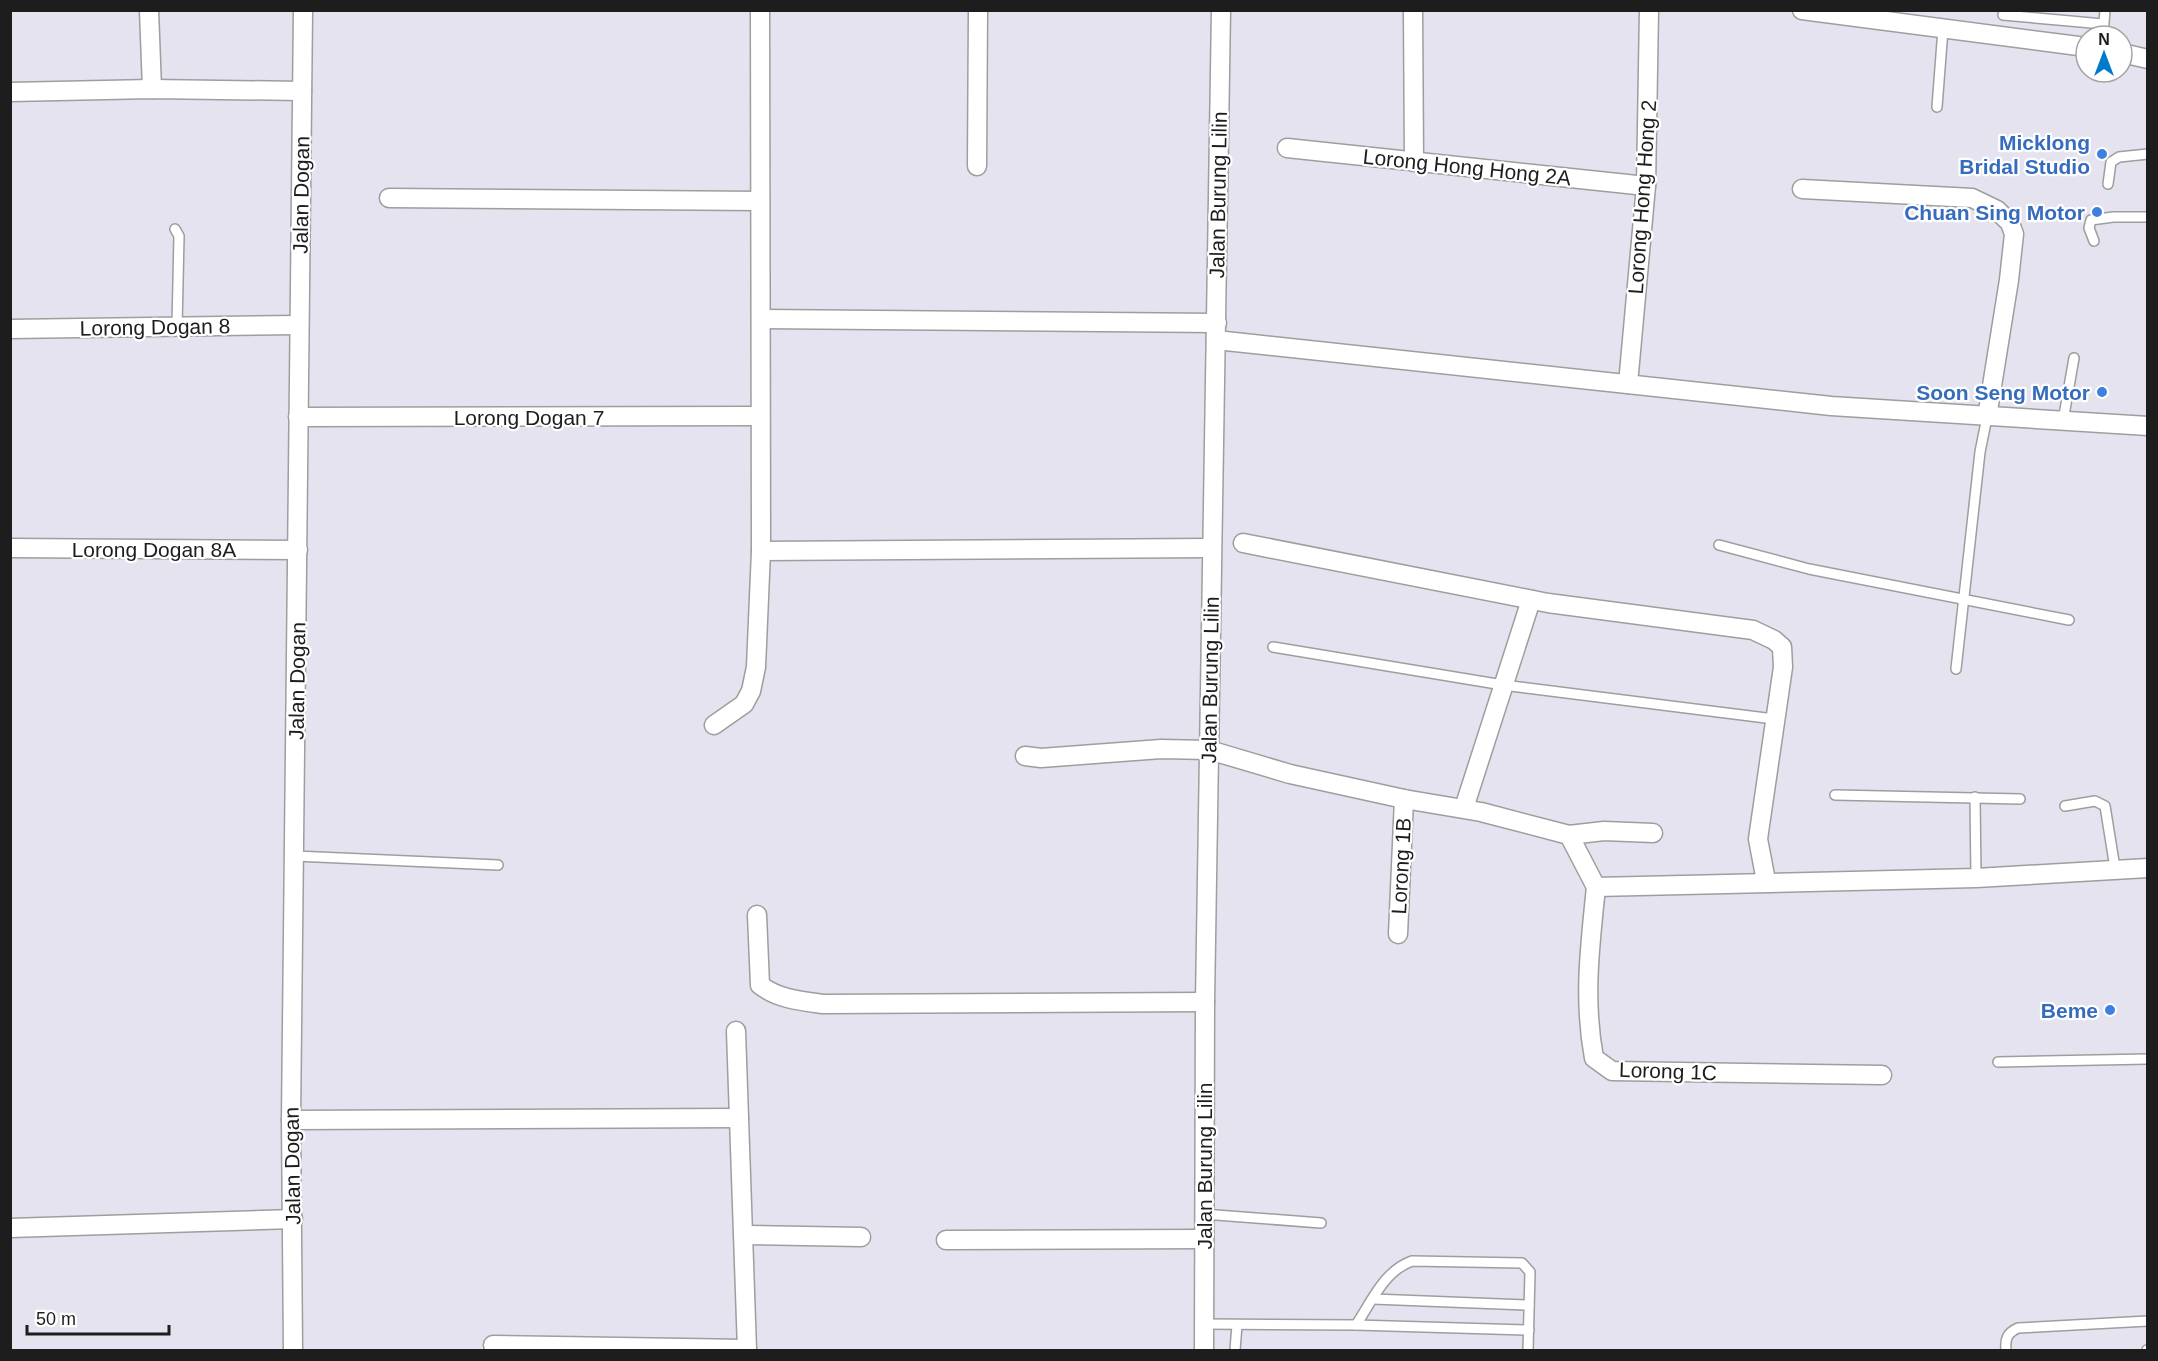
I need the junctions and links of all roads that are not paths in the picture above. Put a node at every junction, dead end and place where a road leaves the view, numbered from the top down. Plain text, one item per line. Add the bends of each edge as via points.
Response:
1 (149, 10) edge
2 (303, 10) edge
3 (760, 10) edge
4 (978, 10) edge
5 (1221, 10) edge
6 (1413, 10) edge
7 (1648, 10) edge
8 (1802, 10) edge
9 (2105, 10) edge
10 (2003, 13) edge
11 (1847, 14) edge
12 (2103, 24) joint
13 (1943, 29) junction
14 (2002, 38) junction
15 (2074, 46) edge
16 (152, 89) junction
17 (302, 91) junction
18 (10, 92) edge
19 (1937, 107) dead end
20 (1287, 148) dead end
21 (2148, 154) edge
22 (1414, 162) junction
23 (977, 166) dead end
24 (2108, 184) dead end
25 (1646, 186) junction
26 (1802, 189) dead end
27 (389, 198) dead end
28 (760, 201) junction
29 (2148, 217) edge
30 (175, 229) dead end
31 (2094, 241) dead end
32 (761, 319) junction
33 (299, 325) junction
34 (177, 327) junction
35 (10, 329) edge
36 (1216, 331) junction
37 (2074, 358) dead end
38 (1628, 384) junction
39 (759, 416) junction
40 (298, 417) junction
41 (1987, 417) junction
42 (2063, 421) junction
43 (2148, 426) edge
44 (1243, 543) dead end
45 (1719, 545) dead end
46 (10, 548) edge
47 (1211, 548) junction
48 (298, 550) junction
49 (761, 551) junction
50 (1531, 600) junction
51 (1964, 601) junction
52 (2069, 620) dead end
53 (1273, 647) dead end
54 (1956, 669) dead end
55 (1503, 685) junction
56 (1774, 719) junction
57 (714, 725) dead end
58 (1209, 750) junction
59 (1025, 756) dead end
60 (1835, 795) dead end
61 (1975, 797) junction
62 (2020, 798) dead end
63 (1404, 799) junction
64 (2065, 806) dead end
65 (1464, 808) junction
66 (1653, 833) dead end
67 (1569, 835) junction
68 (296, 856) junction
69 (498, 866) dead end
70 (2115, 868) junction
71 (2148, 868) edge
72 (1976, 878) junction
73 (1766, 881) junction
74 (1596, 886) junction
75 (757, 915) dead end
76 (1398, 934) dead end
77 (1205, 1002) junction
78 (736, 1031) dead end
79 (2148, 1059) edge
80 (1998, 1062) dead end
81 (1882, 1075) dead end
82 (739, 1118) junction
83 (291, 1120) junction
84 (1203, 1214) junction
85 (293, 1219) junction
86 (1321, 1223) dead end
87 (10, 1228) edge
88 (744, 1235) junction
89 (861, 1237) dead end
90 (1203, 1239) junction
91 (946, 1240) dead end
92 (1373, 1299) junction
93 (1529, 1305) junction
94 (2148, 1321) edge
95 (1205, 1324) junction
96 (1356, 1324) junction
97 (1237, 1325) junction
98 (1529, 1330) junction
99 (493, 1345) dead end
100 (293, 1350) edge
101 (747, 1350) edge
102 (1204, 1350) edge
103 (1235, 1350) edge
104 (1528, 1350) edge
105 (2006, 1350) edge

1 - 16 street
2 - 17 street, Jalan Dogan
3 - 28 street
4 - 23 street
5 - 36 street, Jalan Burung Lilin
6 - 22 street
7 - 25 street, Lorong Hong Hong 2
8 - 11 street
9 - 12 lane
10 - 12 lane
10 - 14 lane
11 - 13 street
13 - 14 street
13 - 19 lane
14 - 15 street
16 - 17 street
16 - 18 street
17 - 33 street, Jalan Dogan
20 - 22 street, Lorong Hong Hong 2A
21 - 24 lane via 2126,155 2111,162
22 - 25 street, Lorong Hong Hong 2A
25 - 38 street, Lorong Hong Hong 2
26 - 41 street via 1972,198 1997,210 2010,223 2014,234 2010,280
27 - 28 street
28 - 32 street
29 - 31 lane via 2091,220
30 - 34 lane via 179,236
32 - 36 street
32 - 39 street
33 - 34 street, Lorong Dogan 8
33 - 40 street, Jalan Dogan
34 - 35 street, Lorong Dogan 8
36 - 38 street
36 - 47 street, Jalan Burung Lilin
37 - 42 lane
38 - 41 street via 1832,406
39 - 40 street, Lorong Dogan 7
39 - 49 street
40 - 48 street, Jalan Dogan
41 - 42 street
41 - 51 lane
42 - 43 street
44 - 50 street
45 - 51 lane via 1809,569
46 - 48 street, Lorong Dogan 8A
47 - 49 street
47 - 58 street, Jalan Burung Lilin
48 - 68 street, Jalan Dogan
49 - 57 street via 756,667 751,691 740,708
50 - 55 street
50 - 56 street via 1753,630 1774,639 1782,647 1783,668
51 - 52 lane
51 - 54 lane
53 - 55 lane
55 - 56 lane
55 - 65 street
56 - 73 street via 1758,839
58 - 59 street
58 - 63 street via 1290,774
58 - 77 street, Jalan Burung Lilin
60 - 61 lane
61 - 62 lane
61 - 72 lane
63 - 65 street
63 - 76 street, Lorong 1B
64 - 70 lane via 2095,801 2105,806
65 - 67 street
66 - 67 street via 1604,831
67 - 74 street
68 - 69 lane
68 - 83 street, Jalan Dogan
70 - 71 street
70 - 72 street
72 - 73 street
73 - 74 street
74 - 81 street, Lorong 1C via 1586,995 1588,1025 1594,1058 1612,1071
75 - 77 street via 760,986 771,994 795,1000 823,1004
77 - 84 street, Jalan Burung Lilin
78 - 82 street
79 - 80 lane
82 - 83 street
82 - 88 street
83 - 85 street, Jalan Dogan
84 - 86 lane
84 - 90 street, Jalan Burung Lilin
85 - 87 street
85 - 100 street, Jalan Dogan
88 - 89 street
88 - 101 street
90 - 91 street
90 - 95 street, Jalan Burung Lilin
92 - 93 lane
92 - 93 lane via 1398,1266 1412,1261 1521,1263 1530,1272
92 - 96 lane
93 - 98 lane
94 - 105 lane via 2018,1328 2006,1339
95 - 97 lane
95 - 102 street, Jalan Burung Lilin
96 - 97 lane
96 - 98 lane
97 - 103 lane
98 - 104 lane
99 - 101 street

